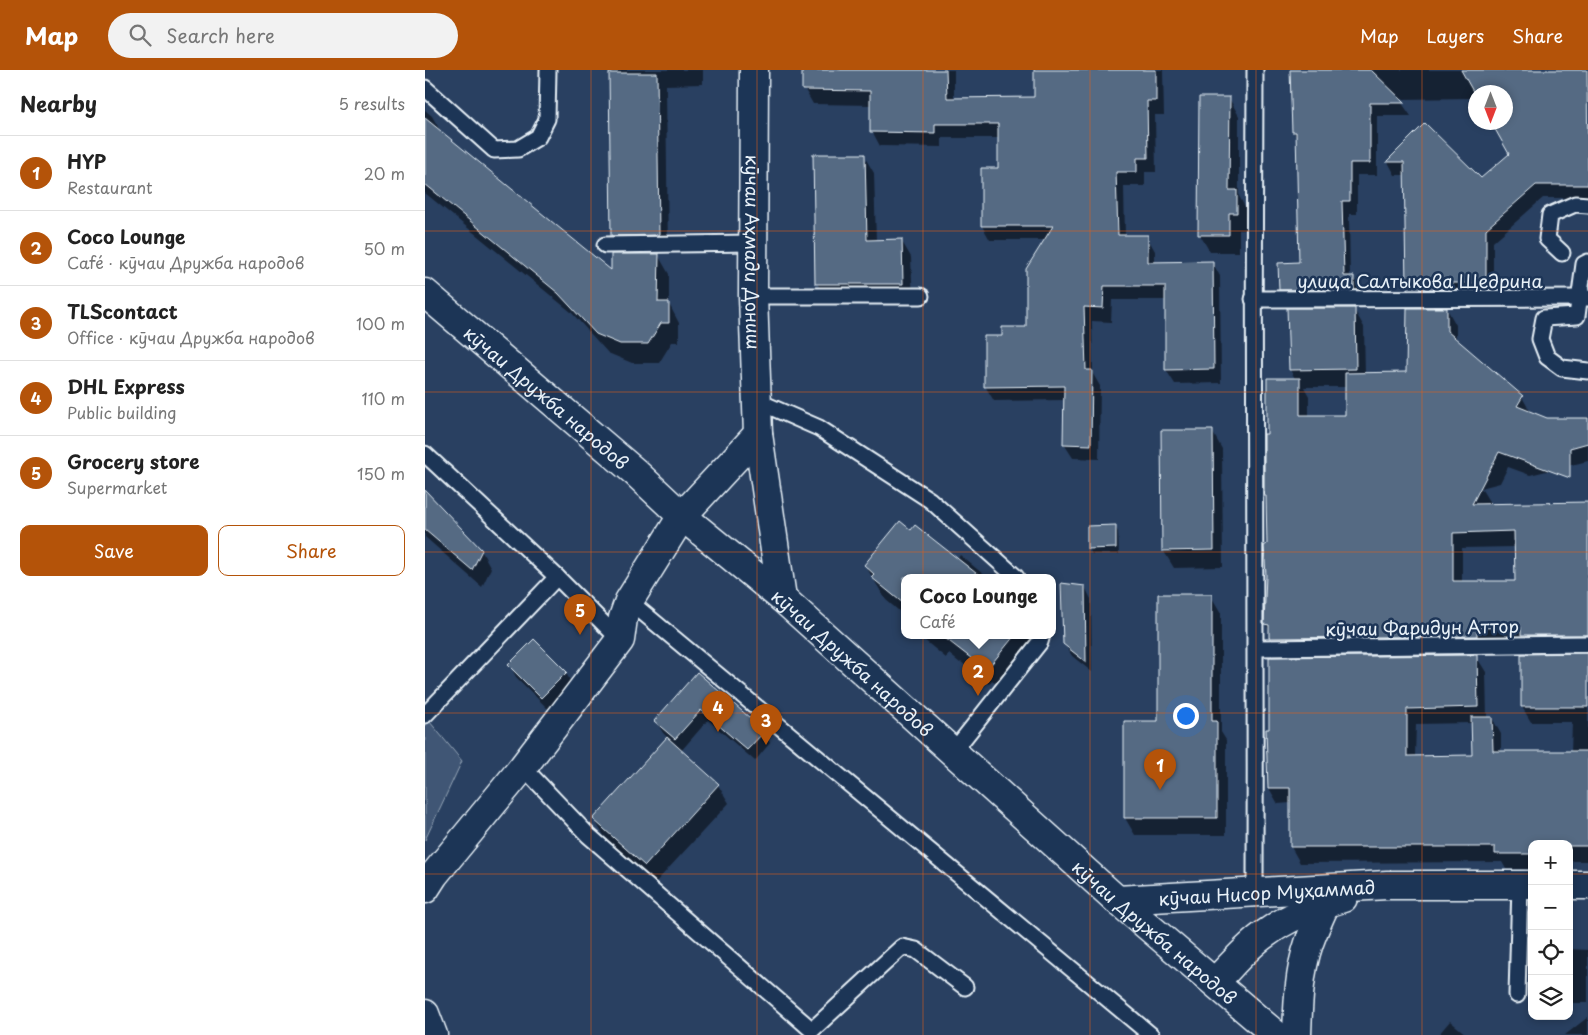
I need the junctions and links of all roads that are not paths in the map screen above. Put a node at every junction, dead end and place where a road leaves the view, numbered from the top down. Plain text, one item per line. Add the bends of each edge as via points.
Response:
1 (548, 70) edge
2 (754, 70) edge
3 (1255, 70) edge
4 (425, 88) edge
5 (1588, 205) edge
6 (753, 243) junction
7 (605, 245) dead end
8 (1562, 253) dead end
9 (1588, 262) edge
10 (425, 293) edge
11 (753, 296) junction
12 (921, 296) dead end
13 (1583, 298) edge
14 (1253, 299) junction
15 (1588, 371) edge
16 (757, 401) junction
17 (758, 434) junction
18 (425, 454) edge
19 (682, 516) junction
20 (1013, 574) edge
21 (557, 578) junction
22 (782, 598) junction
23 (629, 601) junction
24 (1040, 639) edge
25 (620, 640) junction
26 (1588, 644) edge
27 (1255, 648) junction
28 (425, 715) edge
29 (953, 752) junction
30 (523, 767) junction
31 (1526, 884) edge
32 (1387, 885) junction
33 (1573, 885) edge
34 (1588, 885) edge
35 (425, 889) edge
36 (1255, 892) junction
37 (1117, 900) junction
38 (1326, 903) junction
39 (1215, 982) junction
40 (965, 986) dead end
41 (1517, 995) dead end
42 (425, 1014) edge
43 (809, 1032) edge
44 (433, 1035) edge
45 (1151, 1035) edge
46 (1276, 1035) edge
47 (1297, 1035) edge

1 - 4 lane via 547,119 538,138 518,149 494,150
2 - 6 street, кӯчаи Аҳмади Дониш
3 - 14 lane
5 - 8 lane via 1575,204 1550,215 1547,239
6 - 7 lane
6 - 11 street, кӯчаи Аҳмади Дониш
9 - 13 lane via 1584,264
10 - 19 street, кӯчаи Дружба народов
11 - 12 lane
11 - 16 street, кӯчаи Аҳмади Дониш
13 - 14 lane, улица Салтыкова Щедрина
13 - 15 lane via 1577,316 1544,318 1540,339 1547,358 1562,368
14 - 27 lane
16 - 17 street, кӯчаи Аҳмади Дониш
16 - 20 lane via 819,428 930,500
17 - 19 street
17 - 22 street, кӯчаи Аҳмади Дониш
18 - 21 lane
19 - 22 street, кӯчаи Дружба народов
19 - 23 street
21 - 25 lane
21 - 28 lane
22 - 29 street, кӯчаи Дружба народов
23 - 25 street
23 - 45 lane
24 - 29 lane
25 - 30 street
26 - 27 lane, кӯчаи Фаридун Аттор
27 - 36 lane
29 - 37 street, кӯчаи Дружба народов
30 - 35 street
30 - 43 lane via 588,835
31 - 32 street, кӯчаи Нисор Муҳаммад
31 - 41 lane
32 - 36 street, кӯчаи Нисор Муҳаммад
32 - 38 street, кӯчаи Нисор Муҳаммад
33 - 34 street
36 - 37 street, кӯчаи Нисор Муҳаммад
37 - 39 street, кӯчаи Дружба народов
38 - 39 street, кӯчаи Нисор Муҳаммад via 1265,934
38 - 47 street via 1309,942 1303,968
39 - 46 street, кӯчаи Дружба народов
40 - 43 lane via 916,950 902,947
42 - 44 street

